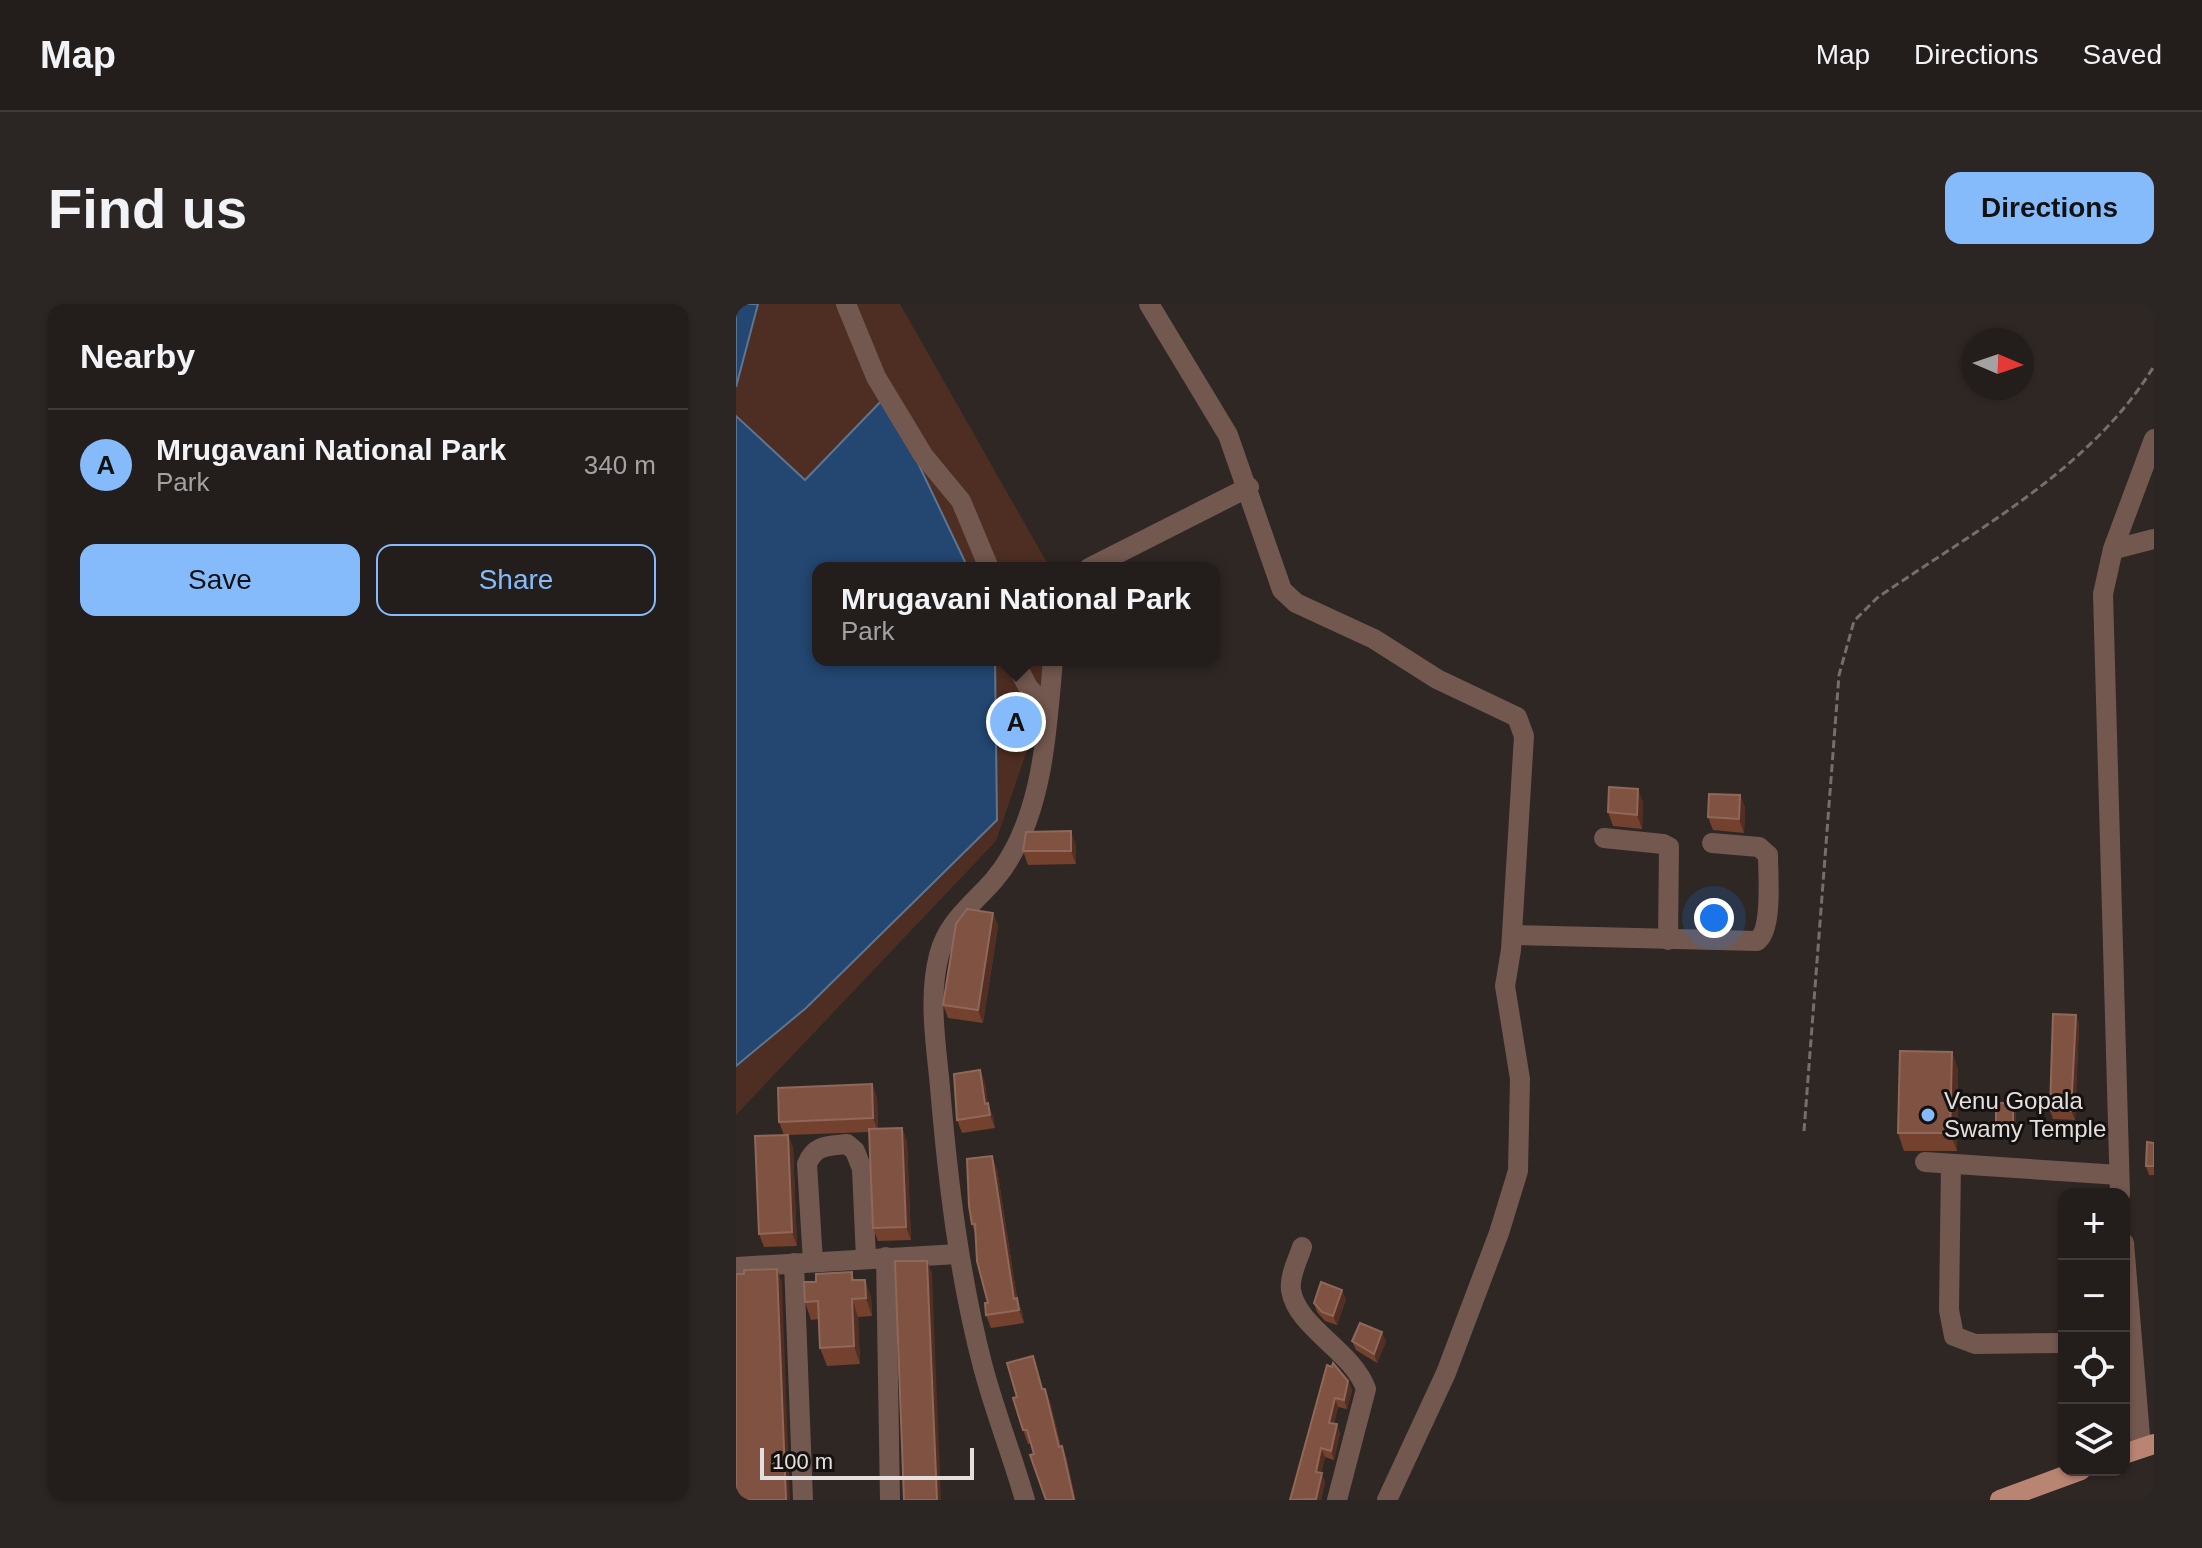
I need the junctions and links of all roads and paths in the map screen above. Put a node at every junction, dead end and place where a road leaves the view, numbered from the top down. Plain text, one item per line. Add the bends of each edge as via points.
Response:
1 (846, 304) edge
2 (1149, 304) edge
3 (2154, 366) edge
4 (2154, 439) edge
5 (1249, 487) junction
6 (2154, 539) edge
7 (2115, 549) junction
8 (986, 562) edge
9 (1101, 562) edge
10 (1017, 666) edge
11 (1052, 666) edge
12 (1048, 710) junction
13 (1604, 838) dead end
14 (1712, 843) dead end
15 (1512, 935) junction
16 (1668, 940) junction
17 (1804, 1131) dead end
18 (1925, 1162) dead end
19 (1951, 1164) junction
20 (2120, 1185) edge
21 (1302, 1247) dead end
22 (958, 1254) junction
23 (876, 1258) junction
24 (2125, 1260) edge
25 (803, 1263) junction
26 (736, 1267) edge
27 (2128, 1332) edge
28 (2058, 1343) edge
29 (2130, 1360) edge
30 (2140, 1449) edge
31 (2065, 1476) edge
32 (1022, 1491) edge
33 (803, 1500) edge
34 (890, 1500) edge
35 (1010, 1500) edge
36 (1337, 1500) edge
37 (1387, 1500) edge
38 (2000, 1500) edge

1 - 8 street via 876,377 923,455 961,501
2 - 5 street via 1228,435
3 - 17 path via 2133,400 2060,473 1877,598 1854,621 1839,675
4 - 7 street
5 - 9 street
5 - 15 street via 1282,590 1296,603 1517,717 1524,736 1523,786
6 - 7 street
7 - 20 street via 2103,594 2102,629
10 - 12 street
11 - 12 street
12 - 22 street via 1043,757 1009,859 990,885 957,914 938,957 934,1017
13 - 16 street via 1669,847
14 - 16 street via 1759,847 1768,855 1765,932 1757,941
15 - 16 street
15 - 37 street via 1505,986 1520,1079 1518,1171 1446,1373
18 - 19 street
19 - 20 street
19 - 28 street via 1949,1310 1954,1336 1975,1344
21 - 36 street via 1291,1291 1301,1313 1360,1371 1366,1389
22 - 23 street
22 - 32 street via 983,1366
23 - 25 street
23 - 25 street via 859,1159 847,1144 824,1146 807,1164
23 - 34 street
24 - 27 street
25 - 26 street
25 - 33 street
29 - 30 street
31 - 38 main road
32 - 35 street

